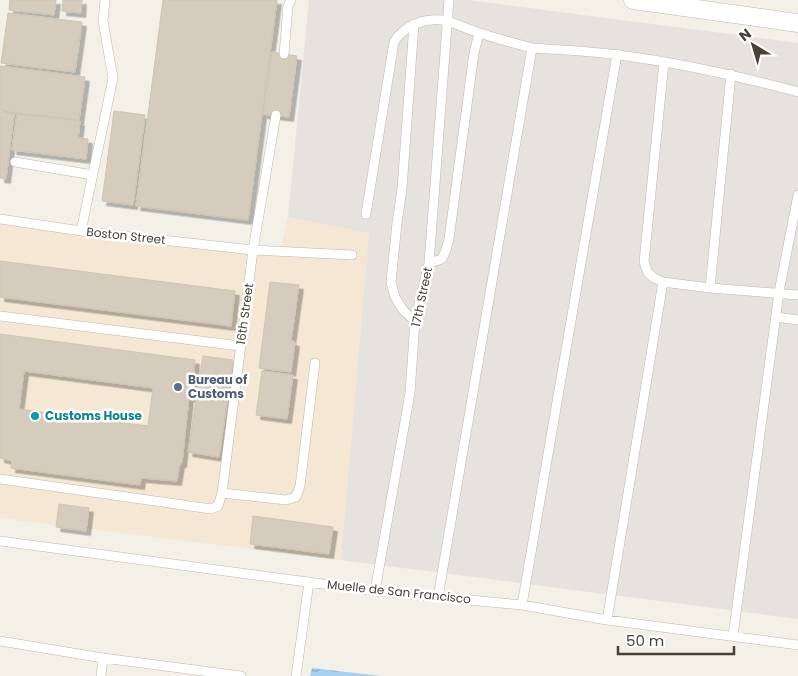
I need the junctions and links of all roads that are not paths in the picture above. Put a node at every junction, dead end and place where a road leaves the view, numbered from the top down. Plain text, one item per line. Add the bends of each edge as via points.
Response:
1 (105, 0) edge
2 (449, 0) edge
3 (633, 0) edge
4 (288, 2) edge
5 (736, 8) edge
6 (447, 21) junction
7 (798, 23) edge
8 (414, 24) junction
9 (479, 33) junction
10 (532, 48) junction
11 (284, 54) dead end
12 (617, 54) junction
13 (664, 62) junction
14 (731, 74) junction
15 (798, 92) edge
16 (276, 115) dead end
17 (15, 162) dead end
18 (93, 175) junction
19 (798, 195) edge
20 (366, 214) dead end
21 (0, 219) edge
22 (81, 231) junction
23 (252, 250) junction
24 (788, 252) junction
25 (798, 253) edge
26 (352, 255) dead end
27 (429, 262) junction
28 (663, 282) junction
29 (710, 288) junction
30 (779, 292) junction
31 (798, 294) edge
32 (0, 316) edge
33 (776, 317) junction
34 (798, 320) edge
35 (415, 321) junction
36 (240, 346) junction
37 (315, 363) dead end
38 (0, 479) edge
39 (222, 493) junction
40 (0, 541) edge
41 (309, 582) junction
42 (375, 590) junction
43 (438, 597) junction
44 (522, 605) junction
45 (607, 620) junction
46 (732, 636) junction
47 (0, 641) edge
48 (798, 645) edge
49 (104, 658) junction
50 (101, 676) edge
51 (241, 676) edge
52 (296, 676) edge

1 - 18 lane via 103,22 114,78
2 - 6 lane, 17th Street
3 - 5 street
4 - 11 lane
5 - 7 street
6 - 8 lane
6 - 9 lane
6 - 27 lane, 17th Street
8 - 20 lane via 399,34 394,42
8 - 35 lane via 402,189 391,282 395,297
9 - 10 lane
9 - 27 lane via 449,239 442,259
10 - 12 lane
10 - 43 lane
12 - 13 lane
12 - 44 lane
13 - 14 lane
13 - 28 lane via 644,262 648,273
14 - 15 lane
14 - 29 lane
16 - 23 lane, 16th Street
17 - 18 lane
18 - 22 lane
19 - 24 lane
21 - 22 lane, Boston Street
22 - 23 lane, Boston Street
23 - 26 lane, Boston Street
23 - 36 lane, 16th Street
24 - 25 lane
24 - 30 lane
27 - 35 lane, 17th Street
28 - 29 lane
28 - 45 lane
29 - 30 lane
30 - 31 lane
30 - 33 lane
32 - 36 lane
33 - 34 lane
33 - 46 lane
35 - 42 lane, 17th Street via 410,393
36 - 39 lane, 16th Street
37 - 39 lane via 300,486 296,496 286,500
38 - 39 lane, 16th Street via 211,510 218,506
40 - 41 lane, Muelle de San Francisco
41 - 42 lane, Muelle de San Francisco
41 - 52 lane
42 - 43 lane, Muelle de San Francisco
43 - 44 lane, Muelle de San Francisco
44 - 45 lane, Muelle de San Francisco
45 - 46 lane, Muelle de San Francisco
46 - 48 lane, Muelle de San Francisco
47 - 49 lane
49 - 50 lane
49 - 51 lane

